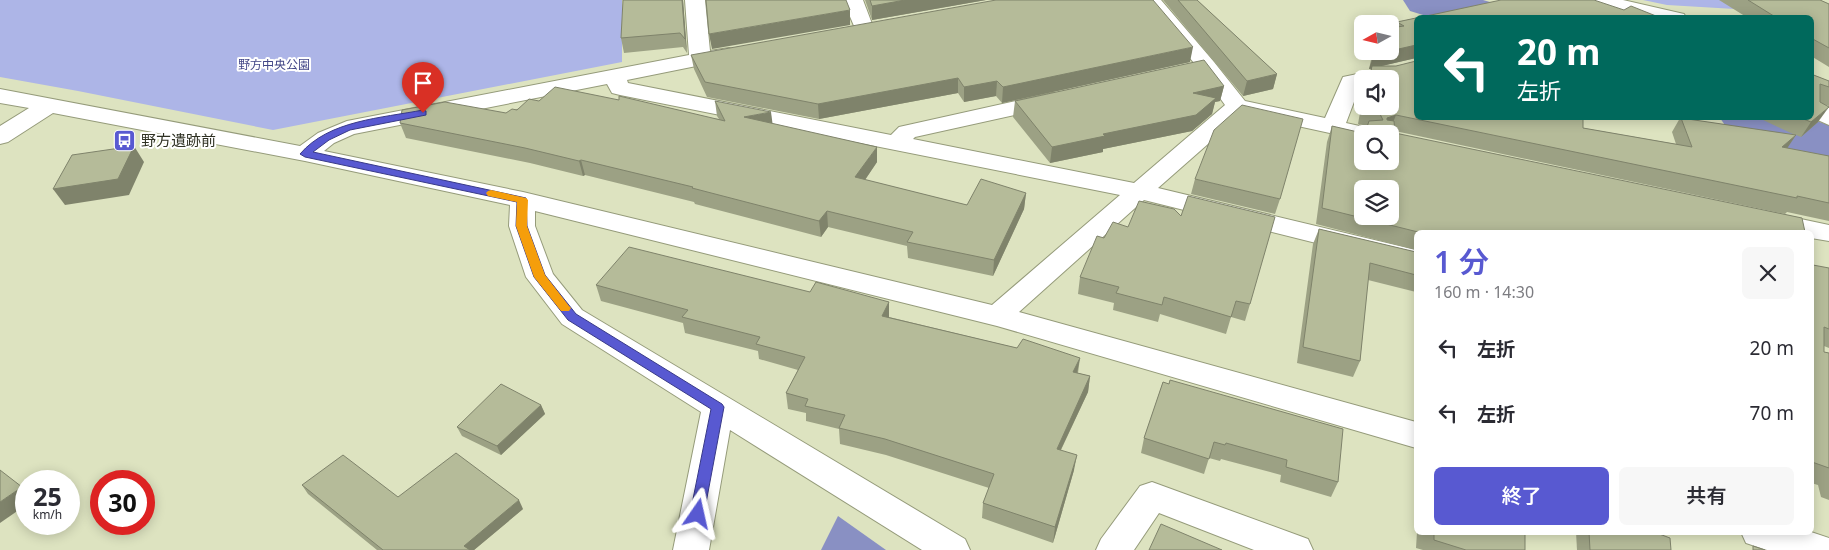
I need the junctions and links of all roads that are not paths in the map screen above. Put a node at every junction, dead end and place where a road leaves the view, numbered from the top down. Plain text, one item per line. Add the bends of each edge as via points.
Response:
1 (695, 0) edge
2 (853, 0) edge
3 (1151, 0) edge
4 (1598, 0) edge
5 (1667, 15) edge
6 (864, 29) edge
7 (748, 50) edge
8 (700, 59) junction
9 (614, 76) junction
10 (1354, 81) edge
11 (0, 96) edge
12 (1072, 96) edge
13 (49, 106) junction
14 (1236, 106) junction
15 (1814, 109) edge
16 (1829, 118) edge
17 (1333, 127) junction
18 (1354, 132) edge
19 (0, 137) edge
20 (895, 144) junction
21 (305, 154) junction
22 (1137, 192) junction
23 (523, 200) junction
24 (1750, 216) edge
25 (1811, 230) edge
26 (1814, 231) edge
27 (1828, 234) edge
28 (1414, 259) edge
29 (997, 316) junction
30 (718, 407) junction
31 (1414, 434) edge
32 (1768, 535) edge
33 (691, 550) edge
34 (952, 550) edge
35 (1114, 550) edge
36 (1295, 550) edge
37 (1820, 550) edge

1 - 8 street
2 - 6 street
3 - 14 street via 1197,68
4 - 5 street
7 - 8 street
8 - 9 street
9 - 20 street via 620,88
9 - 21 street via 347,128 326,138
10 - 17 street
11 - 13 street
12 - 20 street via 907,132
13 - 19 street
13 - 21 street
14 - 17 street
14 - 22 street
15 - 16 street
17 - 18 street
20 - 22 street
21 - 23 street
22 - 28 street
22 - 29 street
23 - 29 street
23 - 30 street via 522,226 540,277 572,317
24 - 25 street
26 - 27 street
29 - 31 street
30 - 33 street
30 - 34 street
32 - 37 street
35 - 36 street via 1152,496

